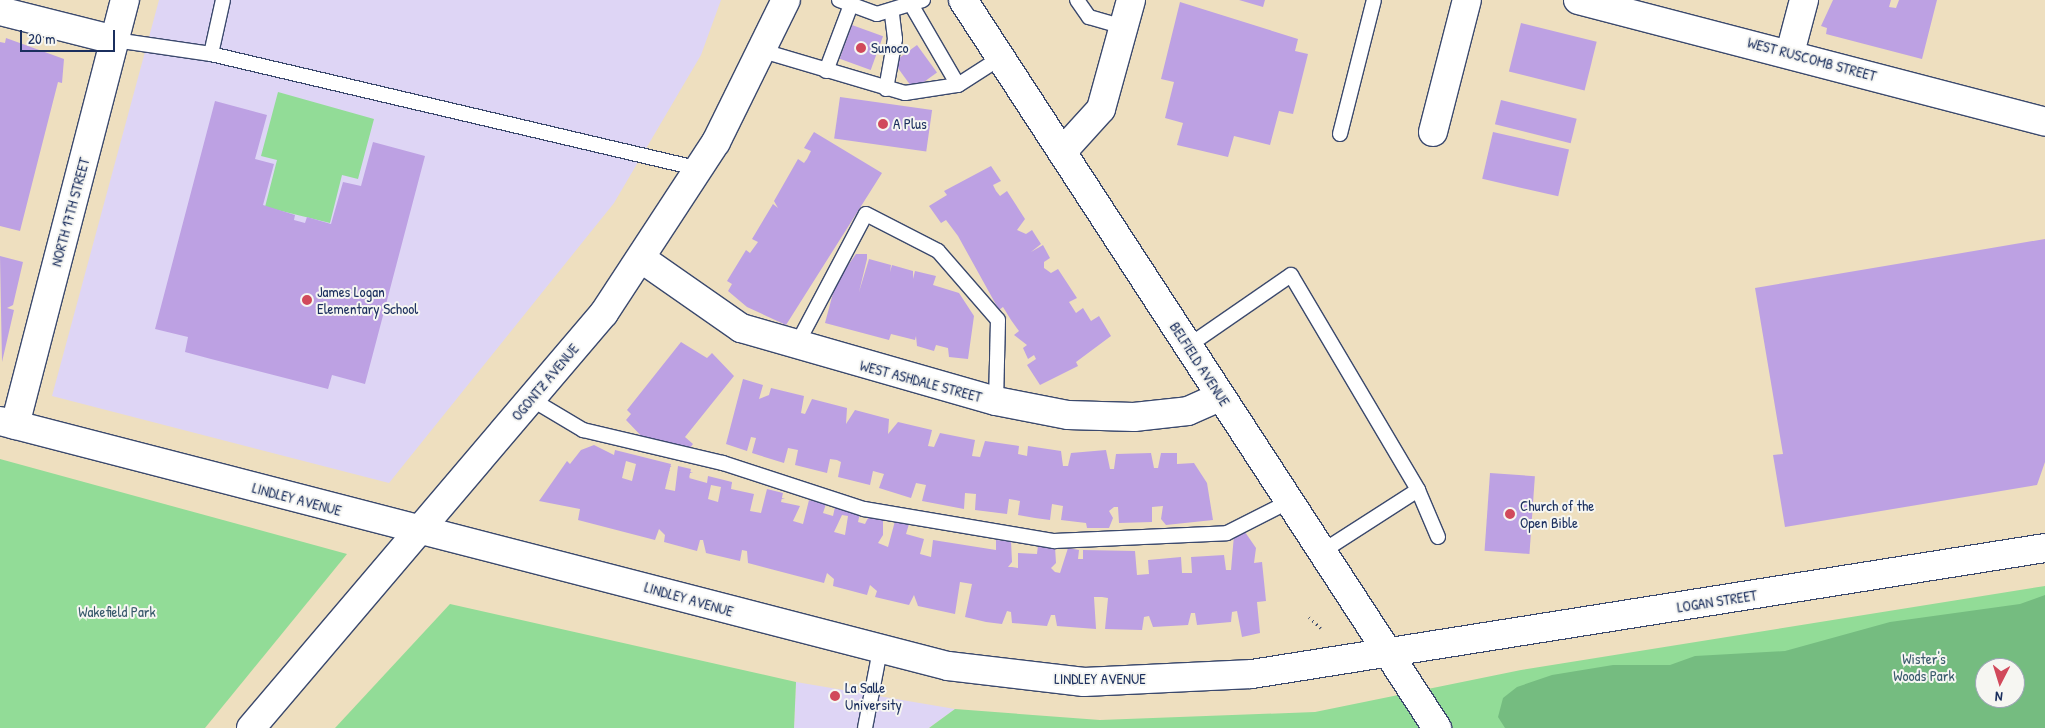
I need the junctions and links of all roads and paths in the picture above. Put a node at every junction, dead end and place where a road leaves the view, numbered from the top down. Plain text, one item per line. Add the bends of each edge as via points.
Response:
1 (125, 0) edge
2 (223, 0) edge
3 (786, 0) edge
4 (963, 0) edge
5 (1076, 0) edge
6 (1131, 0) edge
7 (1374, 0) edge
8 (1467, 0) edge
9 (1578, 0) edge
10 (1804, 0) edge
11 (845, 3) edge
12 (918, 3) edge
13 (0, 11) edge
14 (892, 13) junction
15 (1124, 27) junction
16 (115, 40) junction
17 (763, 51) junction
18 (1790, 53) junction
19 (211, 54) junction
20 (1000, 58) junction
21 (826, 71) junction
22 (958, 85) junction
23 (886, 88) junction
24 (2045, 122) edge
25 (1434, 132) dead end
26 (1340, 134) dead end
27 (1062, 152) junction
28 (700, 169) junction
29 (642, 259) junction
30 (796, 346) junction
31 (1188, 346) junction
32 (1222, 396) junction
33 (531, 398) junction
34 (996, 401) junction
35 (7, 423) edge
36 (1418, 490) junction
37 (1290, 501) junction
38 (419, 530) junction
39 (1438, 537) dead end
40 (2045, 548) edge
41 (1323, 551) junction
42 (1309, 617) dead end
43 (1321, 628) dead end
44 (880, 650) junction
45 (1390, 654) junction
46 (251, 728) edge
47 (865, 728) edge
48 (1438, 728) edge

1 - 16 street, NORTH 17TH STREET
2 - 19 lane
3 - 17 street, OGONTZ AVENUE
4 - 20 street, BELFIELD AVENUE
5 - 15 lane via 1089,17
6 - 15 street
7 - 26 lane
8 - 25 street
9 - 18 street, WEST RUSCOMB STREET
10 - 18 street
11 - 14 lane via 866,12
11 - 21 lane
12 - 14 lane
12 - 22 lane
13 - 16 street
14 - 23 lane via 895,39
15 - 27 street via 1102,109
16 - 19 lane
16 - 35 street, NORTH 17TH STREET
17 - 21 lane
17 - 28 street, OGONTZ AVENUE
18 - 24 street, WEST RUSCOMB STREET
19 - 28 lane
20 - 22 lane
20 - 27 street, BELFIELD AVENUE
21 - 23 lane
22 - 23 lane via 905,93
27 - 31 street, BELFIELD AVENUE
28 - 29 street, OGONTZ AVENUE
29 - 30 street, WEST ASHDALE STREET via 741,328
29 - 33 street, OGONTZ AVENUE
30 - 34 street, WEST ASHDALE STREET
30 - 34 lane via 866,214 938,251 998,320
31 - 32 street, BELFIELD AVENUE
31 - 36 lane via 1291,275
32 - 34 street, WEST ASHDALE STREET via 1188,411 1134,417 1068,415
32 - 37 street, BELFIELD AVENUE
33 - 37 lane via 583,430 723,463 864,509 1054,541 1227,533
33 - 38 street, OGONTZ AVENUE
35 - 38 street, LINDLEY AVENUE
36 - 39 lane
36 - 41 lane
37 - 41 street, BELFIELD AVENUE
38 - 44 street, LINDLEY AVENUE via 565,564
38 - 46 street, OGONTZ AVENUE
40 - 45 street, LOGAN STREET
41 - 45 street, BELFIELD AVENUE
42 - 43 path
44 - 45 street, LINDLEY AVENUE via 1003,675 1084,682 1252,674
44 - 47 lane
45 - 48 street, BELFIELD AVENUE

